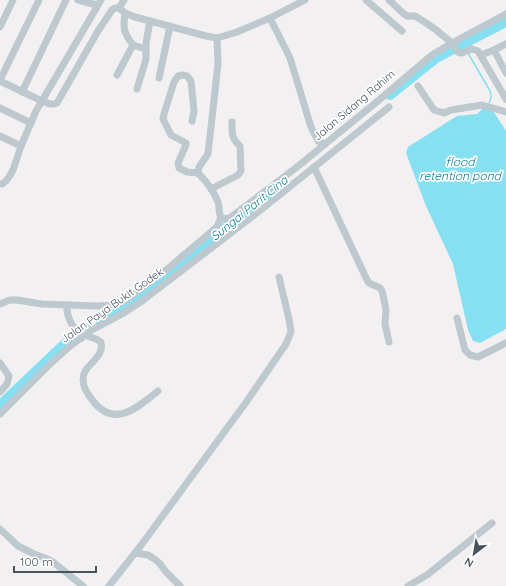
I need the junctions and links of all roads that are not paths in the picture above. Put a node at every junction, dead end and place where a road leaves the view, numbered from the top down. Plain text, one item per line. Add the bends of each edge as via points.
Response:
1 (13, 0) edge
2 (39, 0) edge
3 (66, 0) edge
4 (78, 0) edge
5 (124, 0) edge
6 (305, 0) edge
7 (366, 0) edge
8 (389, 0) edge
9 (99, 3) edge
10 (118, 8) junction
11 (125, 13) junction
12 (506, 14) edge
13 (270, 18) junction
14 (150, 21) junction
15 (170, 26) junction
16 (0, 27) edge
17 (402, 31) dead end
18 (217, 38) junction
19 (506, 44) edge
20 (133, 45) junction
21 (454, 46) junction
22 (146, 49) junction
23 (494, 50) junction
24 (481, 55) junction
25 (506, 73) edge
26 (117, 75) dead end
27 (159, 78) dead end
28 (0, 80) edge
29 (418, 86) dead end
30 (137, 89) dead end
31 (22, 92) junction
32 (506, 99) edge
33 (42, 101) junction
34 (389, 107) dead end
35 (0, 108) edge
36 (506, 112) edge
37 (192, 121) dead end
38 (232, 122) dead end
39 (31, 123) junction
40 (0, 137) edge
41 (325, 144) junction
42 (21, 146) junction
43 (314, 167) junction
44 (198, 174) junction
45 (0, 184) edge
46 (211, 189) junction
47 (219, 223) junction
48 (222, 238) junction
49 (279, 277) dead end
50 (0, 304) edge
51 (66, 308) junction
52 (457, 318) dead end
53 (81, 335) junction
54 (389, 342) dead end
55 (506, 343) edge
56 (0, 363) edge
57 (158, 391) dead end
58 (0, 392) edge
59 (0, 414) edge
60 (492, 523) dead end
61 (0, 529) edge
62 (135, 552) junction
63 (83, 586) edge
64 (109, 586) edge
65 (180, 586) edge
66 (408, 586) edge

1 - 16 street
2 - 28 street
3 - 31 street
4 - 9 street
5 - 10 street
6 - 13 street
7 - 17 street
8 - 21 street via 407,16 423,20
9 - 33 street
10 - 11 street
10 - 33 street via 112,10 98,31 58,101 54,104
11 - 14 street
11 - 20 street via 125,35
12 - 21 street, Jalan Sidang Rahim
13 - 18 street
13 - 41 street via 290,58 311,127 318,141
14 - 15 street
14 - 22 street
15 - 18 street
15 - 27 street
18 - 44 street via 218,64 208,154 199,167
19 - 23 street
20 - 22 street
20 - 26 street
21 - 24 street via 460,53 472,48
21 - 41 street, Jalan Sidang Rahim via 432,54
22 - 30 street
23 - 24 street
23 - 25 street
24 - 32 street
28 - 31 street
29 - 36 street via 434,110 444,114 451,110 482,105
31 - 33 street
33 - 39 street
34 - 43 street, Jalan Paya Bukit Godek
35 - 39 street
37 - 44 street via 194,112 191,81 187,76 178,76 164,119 171,135 186,143 178,163 179,168
38 - 46 street via 232,136 240,146 241,171
39 - 42 street
40 - 42 street
41 - 47 street, Jalan Sidang Rahim via 231,217
42 - 45 street via 13,170 6,181
43 - 48 street, Jalan Paya Bukit Godek
43 - 54 street via 367,280 382,291
44 - 46 street
46 - 47 street via 220,208
47 - 48 street
47 - 51 street via 165,271 126,300 115,305
48 - 53 street, Jalan Paya Bukit Godek via 122,314
49 - 62 street via 291,332 286,344
50 - 51 street via 10,300
51 - 53 street via 72,325
52 - 55 street via 466,350 470,355 478,357
53 - 57 street via 101,342 101,351 85,371 83,379 89,396 101,409 117,415 124,414
53 - 59 street, Jalan Paya Bukit Godek
56 - 58 street via 9,376 7,384
60 - 66 street via 427,575
61 - 63 street via 18,546 53,562
62 - 64 street
62 - 65 street via 156,560

